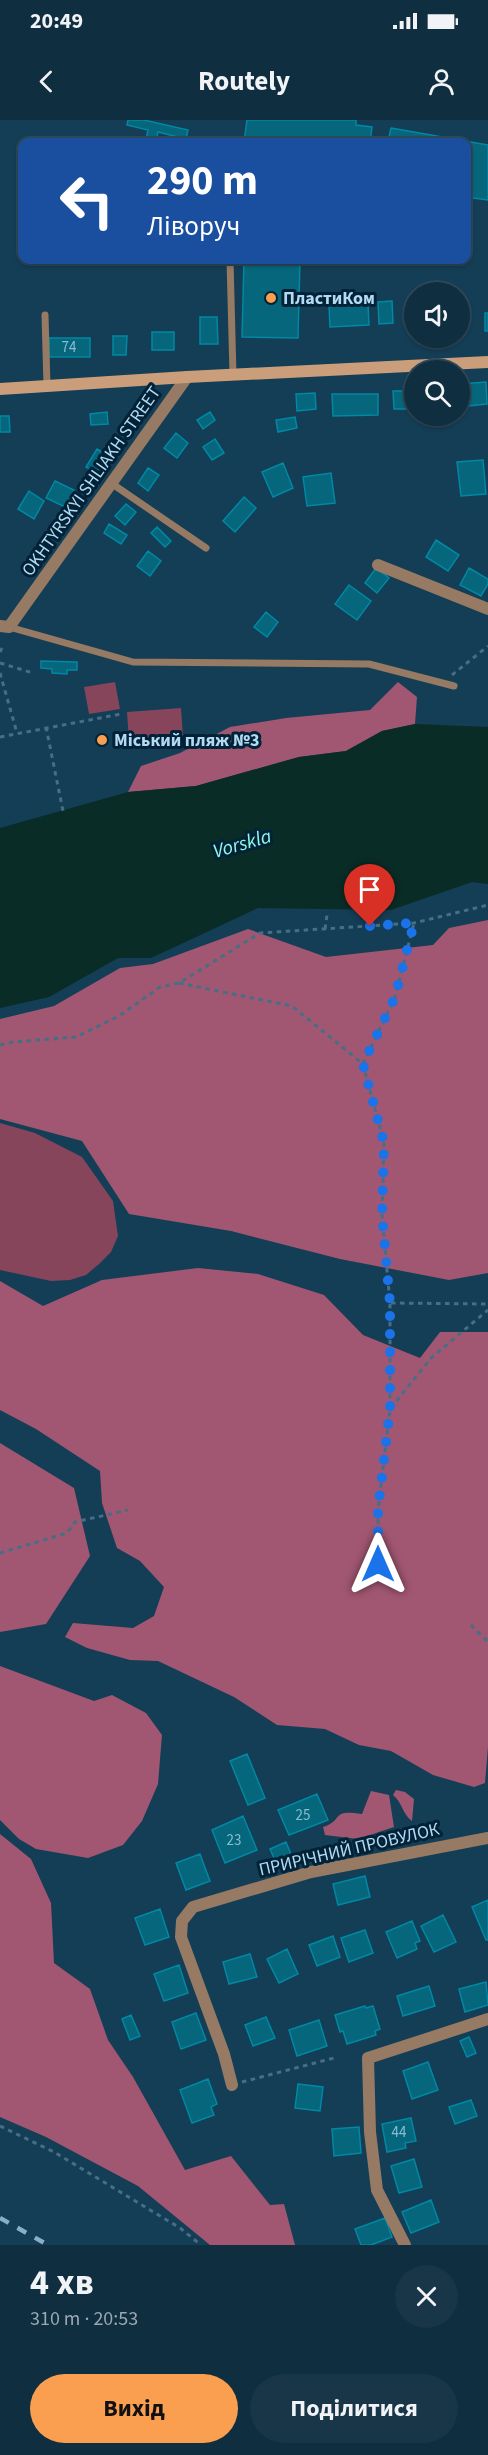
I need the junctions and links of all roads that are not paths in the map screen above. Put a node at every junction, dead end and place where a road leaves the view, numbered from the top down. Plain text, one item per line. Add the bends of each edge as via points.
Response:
1 (230, 264) edge
2 (45, 315) dead end
3 (488, 362) edge
4 (233, 375) junction
5 (187, 377) junction
6 (47, 386) junction
7 (0, 389) edge
8 (111, 483) junction
9 (206, 548) dead end
10 (378, 565) dead end
11 (488, 609) edge
12 (4, 627) edge
13 (454, 686) dead end
14 (488, 1838) edge
15 (488, 2019) edge
16 (232, 2085) road end
17 (405, 2245) edge

1 - 4 lane
2 - 6 lane
3 - 4 main road, OKHTYRSKYI SHLIAKH STREET
4 - 5 main road, OKHTYRSKYI SHLIAKH STREET
5 - 6 main road, OKHTYRSKYI SHLIAKH STREET
5 - 8 street, OKHTYRSKYI SHLIAKH STREET
6 - 7 main road, OKHTYRSKYI SHLIAKH STREET
8 - 9 lane
8 - 12 street, OKHTYRSKYI SHLIAKH STREET
10 - 11 street
12 - 13 lane via 133,662 369,664
14 - 16 street, ПРИРІЧНИЙ ПРОВУЛОК via 311,1872 193,1907 182,1921 181,1937
15 - 17 street via 368,2058 370,2132 377,2190

